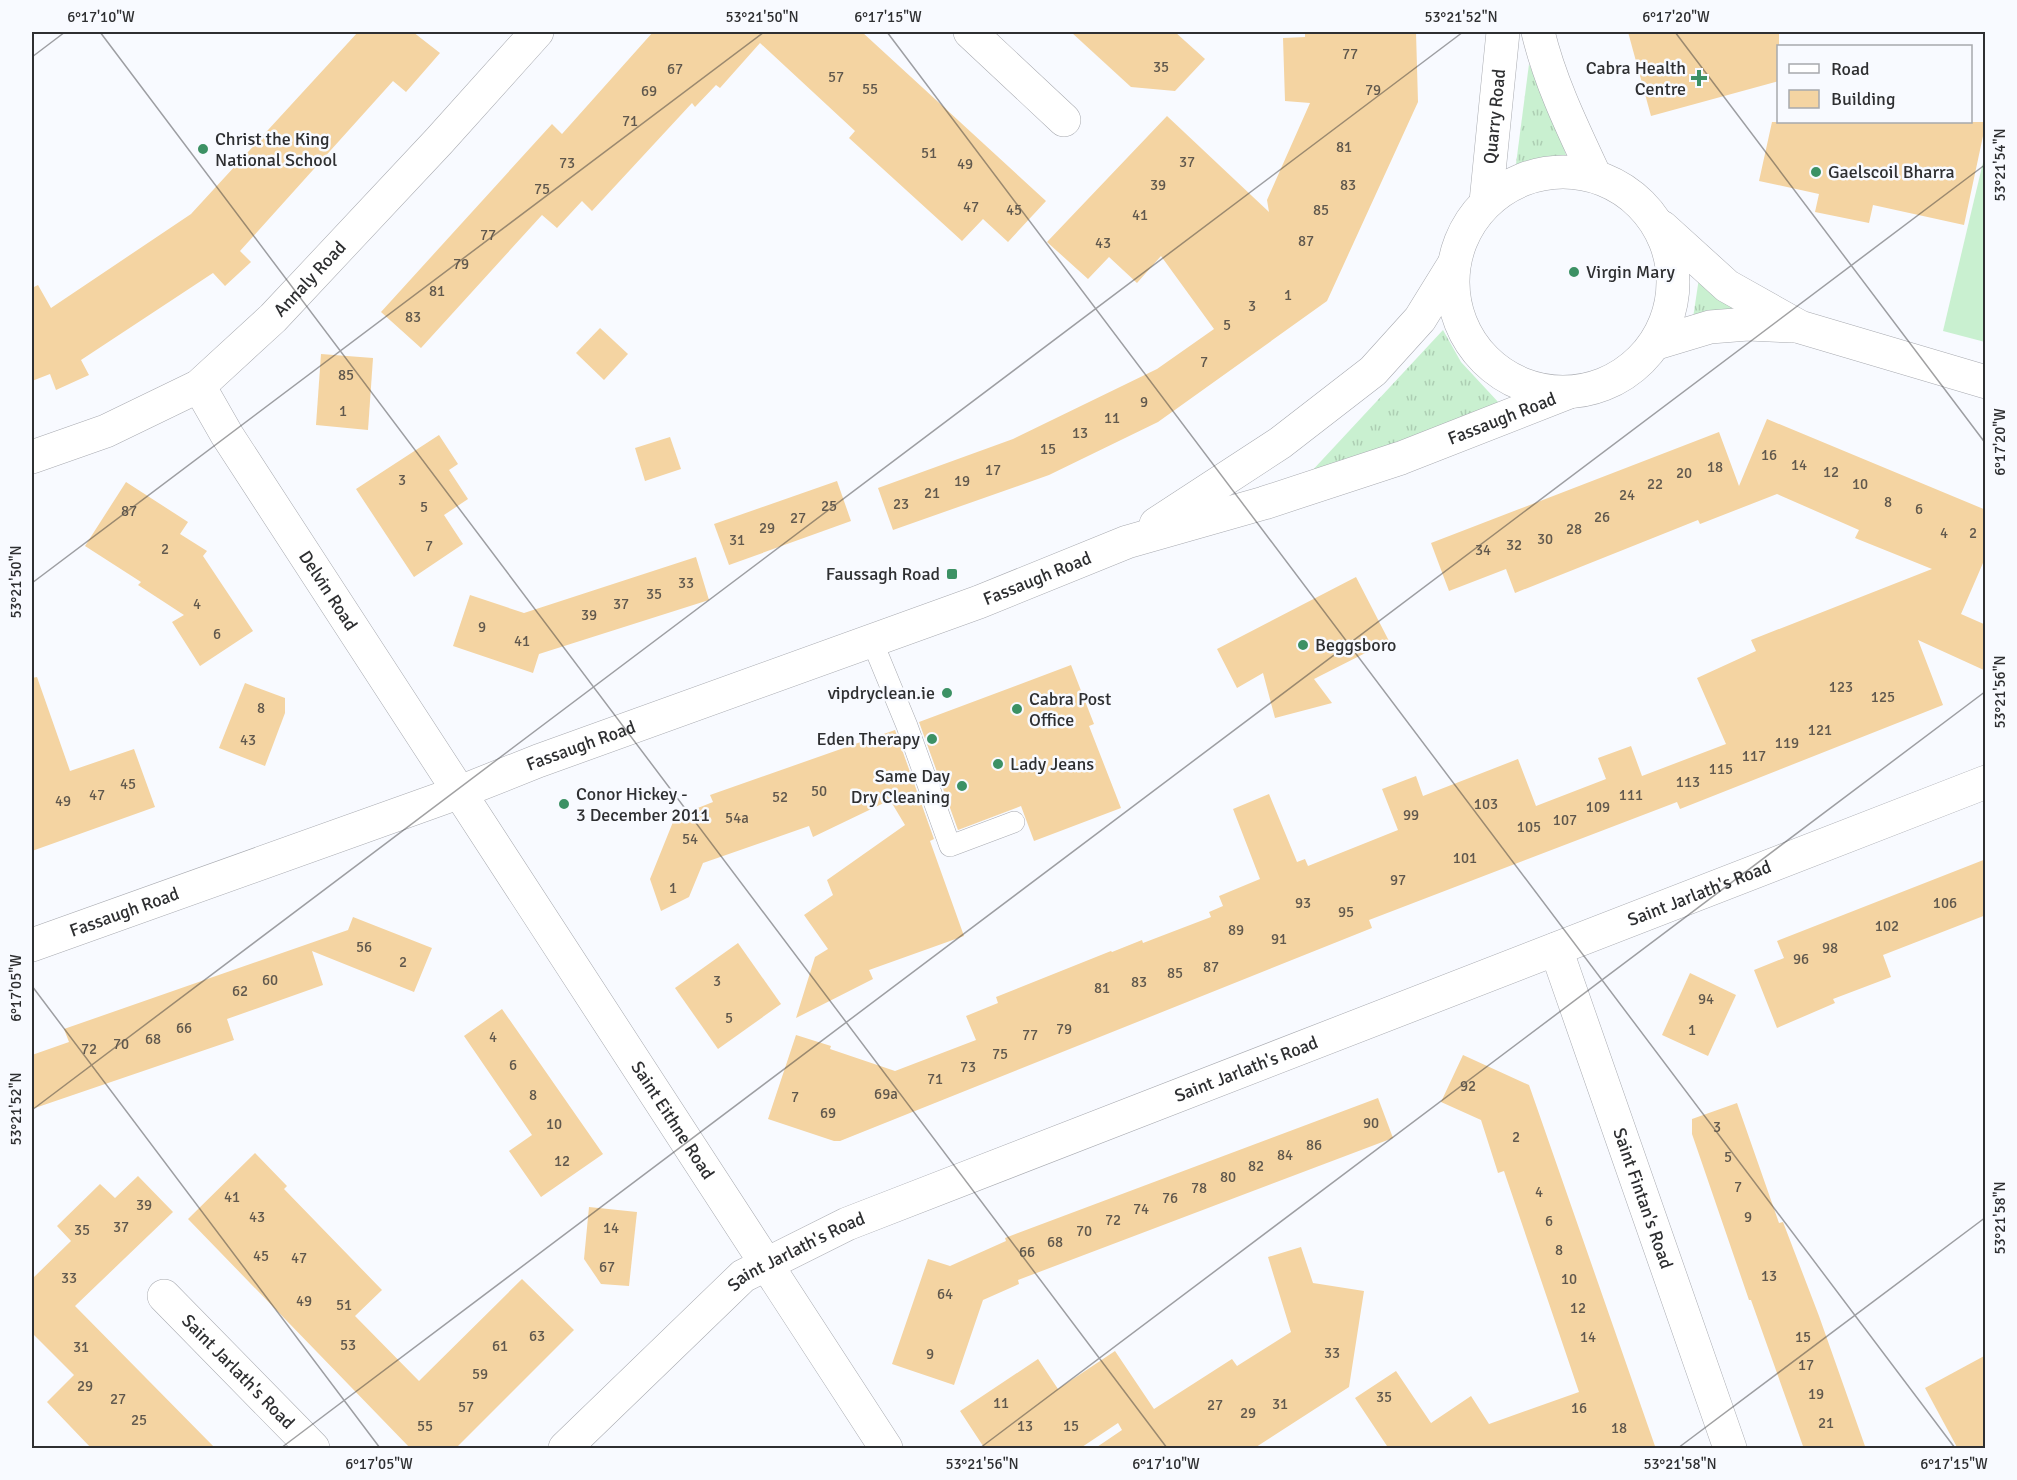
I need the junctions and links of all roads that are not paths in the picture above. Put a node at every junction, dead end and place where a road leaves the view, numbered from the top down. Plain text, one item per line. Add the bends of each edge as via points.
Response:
1 (537, 32) edge
2 (970, 32) edge
3 (1503, 32) edge
4 (1538, 32) edge
5 (1064, 120) dead end
6 (1595, 176) junction
7 (1486, 202) junction
8 (1658, 224) junction
9 (1454, 264) junction
10 (1800, 327) junction
11 (1657, 343) junction
12 (1986, 382) edge
13 (199, 386) junction
14 (1567, 393) junction
15 (32, 457) edge
16 (1127, 542) junction
17 (872, 641) junction
18 (1986, 782) edge
19 (460, 792) junction
20 (1014, 822) dead end
21 (32, 945) edge
22 (1556, 949) junction
23 (765, 1264) junction
24 (164, 1296) dead end
25 (313, 1449) edge
26 (565, 1449) edge
27 (886, 1449) edge
28 (1730, 1449) edge

1 - 13 street, Annaly Road via 273,318
2 - 5 street
3 - 7 street, Quarry Road
4 - 6 street via 1563,107
6 - 7 street via 1566,171 1537,174 1510,185
6 - 8 street via 1620,187 1641,203
7 - 9 street via 1462,236
8 - 10 street via 1727,286
8 - 11 street via 1671,253 1674,283 1670,314
9 - 14 street via 1453,295 1461,325 1477,352 1502,375 1533,389
9 - 16 street, Fassaugh Road via 1420,319 1373,371 1280,443
10 - 11 street via 1710,327
10 - 12 street
11 - 14 street via 1621,377
13 - 15 street, Annaly Road via 106,431
13 - 19 street, Delvin Road
14 - 16 street, Fassaugh Road via 1401,458
16 - 17 street, Fassaugh Road
17 - 19 street, Fassaugh Road
17 - 20 lane via 950,846
18 - 22 street, Saint Jarlath's Road
19 - 21 street, Fassaugh Road
19 - 23 street, Saint Eithne Road
22 - 23 street, Saint Jarlath's Road via 847,1224
22 - 28 street, Saint Fintan's Road
23 - 26 street, Saint Jarlath's Road via 743,1276
23 - 27 street, Saint Eithne Road
24 - 25 street, Saint Jarlath's Road

